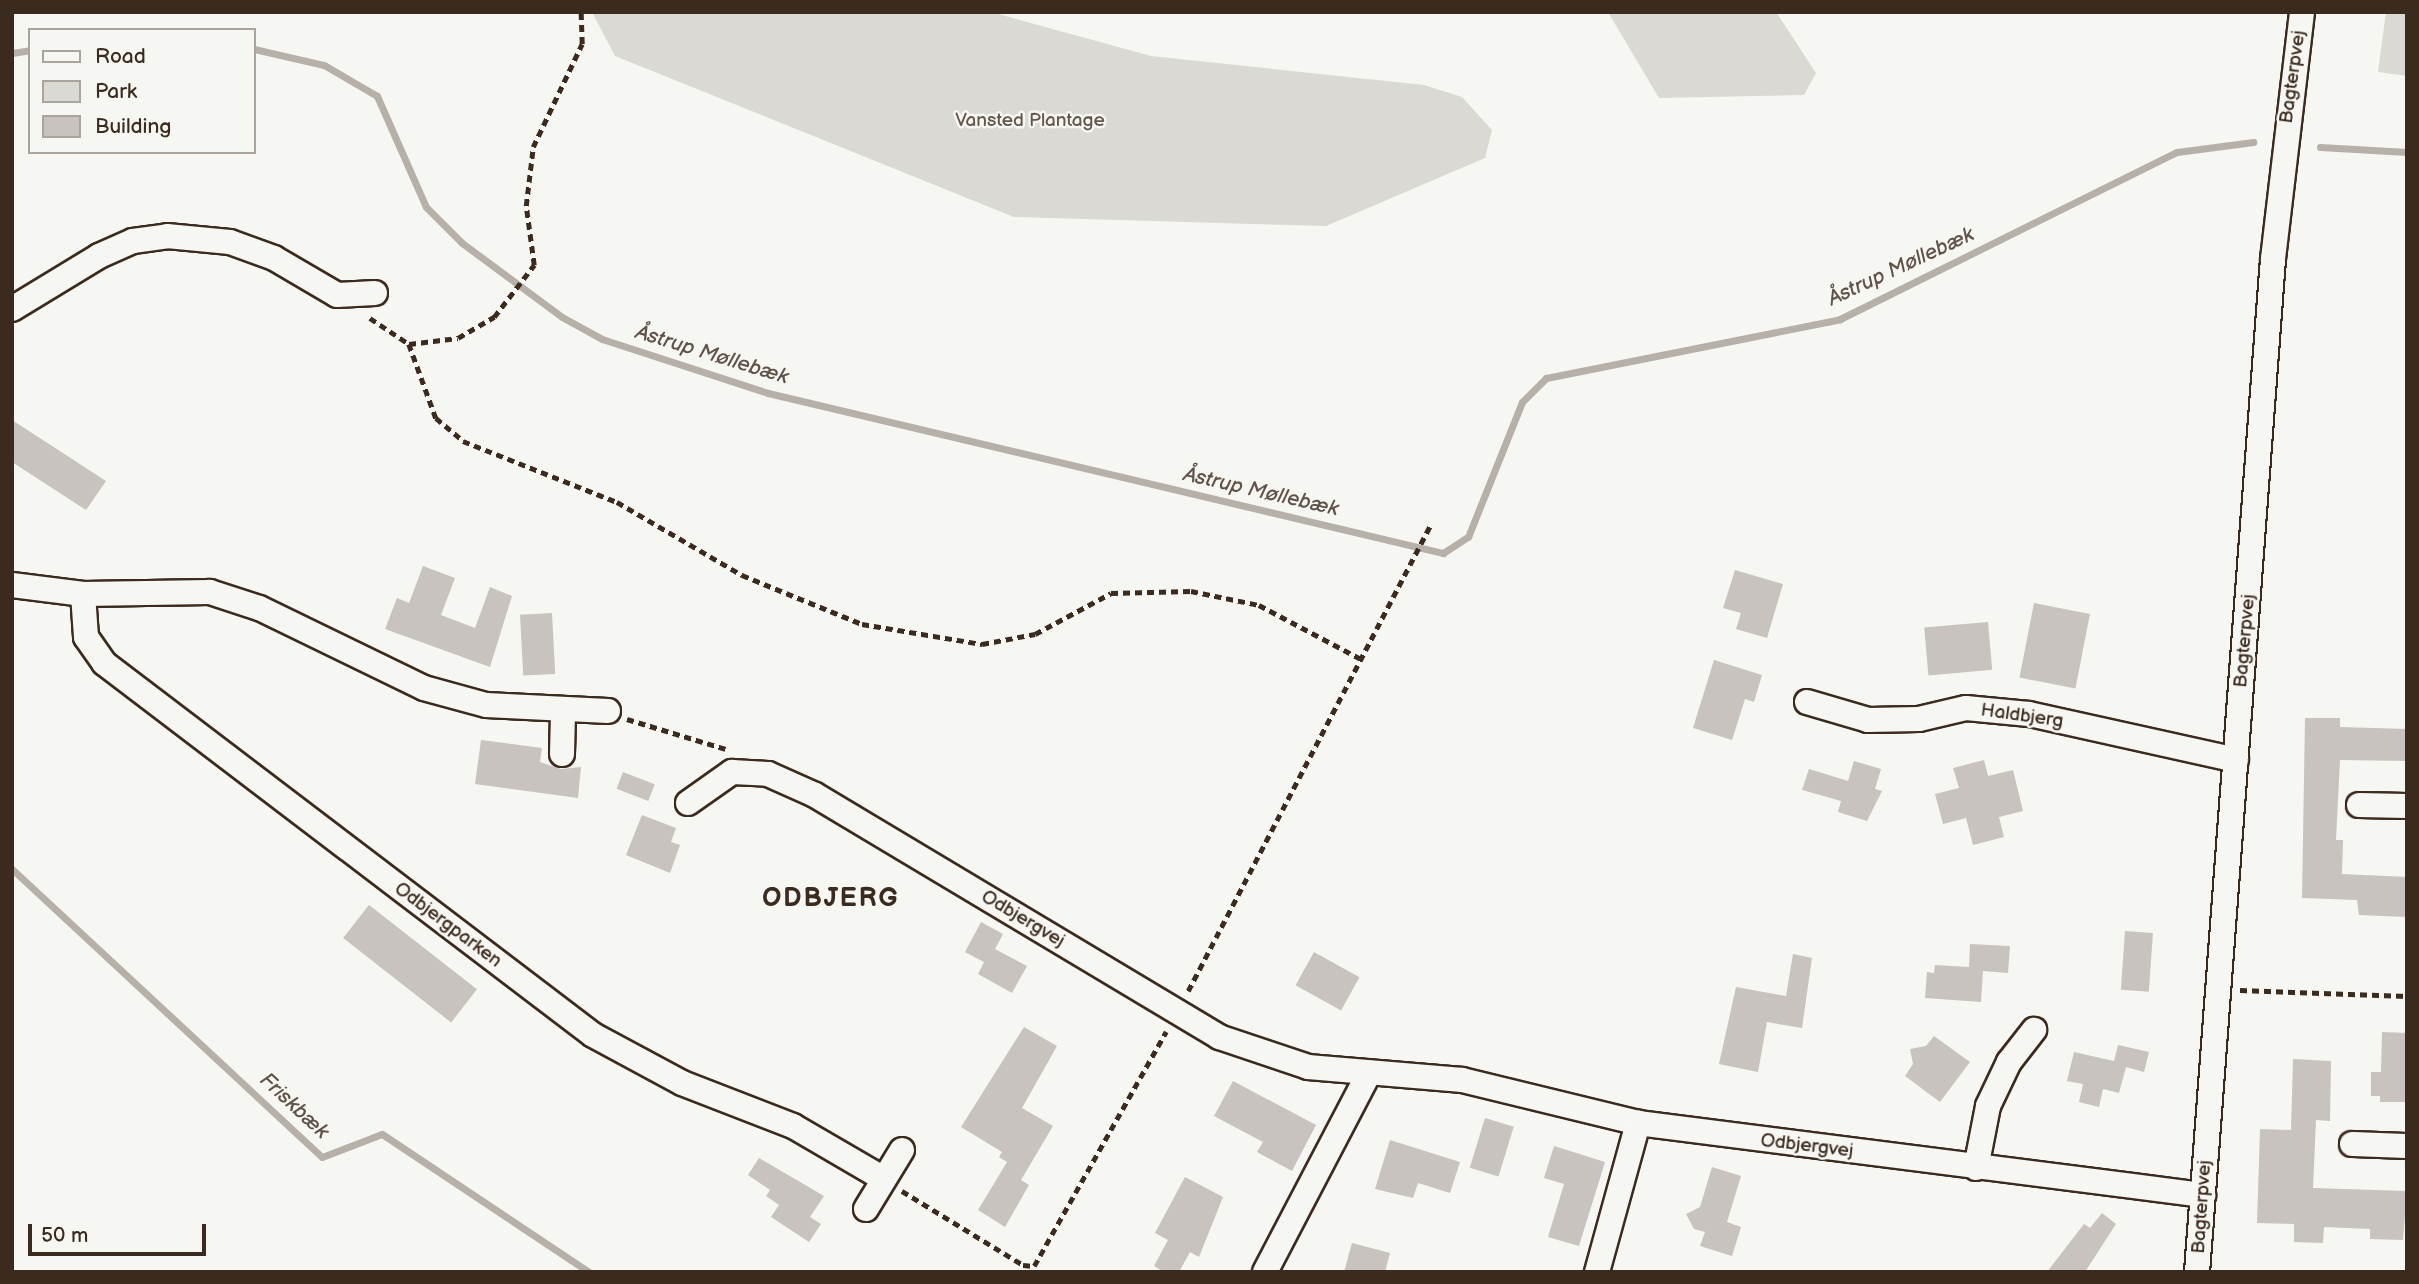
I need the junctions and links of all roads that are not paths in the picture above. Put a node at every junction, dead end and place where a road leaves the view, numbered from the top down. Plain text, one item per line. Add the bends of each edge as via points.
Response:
1 (2302, 12) edge
2 (375, 293) dead end
3 (12, 309) edge
4 (12, 585) edge
5 (83, 594) junction
6 (1807, 702) dead end
7 (608, 711) road end
8 (563, 712) junction
9 (562, 754) dead end
10 (2236, 760) junction
11 (688, 803) dead end
12 (2359, 805) dead end
13 (2407, 806) edge
14 (2034, 1030) dead end
15 (1369, 1073) junction
16 (1639, 1122) junction
17 (2352, 1144) dead end
18 (2407, 1146) edge
19 (902, 1150) dead end
20 (1976, 1168) junction
21 (884, 1179) junction
22 (2203, 1195) junction
23 (866, 1209) dead end
24 (1265, 1272) edge
25 (1597, 1272) edge
26 (2197, 1272) edge

1 - 10 street, Bagterpvej via 2273,259
2 - 3 street via 337,295 274,258 230,242 167,236 133,241 99,256
4 - 5 street
5 - 8 street via 210,592 259,608 424,688 486,705
5 - 21 street, Odbjergparken via 86,636 104,663 593,1035 682,1083 793,1126
6 - 10 street, Haldbjerg via 1868,720 1919,719 1966,708 2029,714
7 - 8 street
8 - 9 street
10 - 22 street, Bagterpvej
11 - 15 street, Odbjergvej via 732,772 768,774 815,795 1177,1012 1269,1057 1308,1068
12 - 13 street
14 - 20 street via 2009,1062 1988,1106
15 - 16 street, Odbjergvej via 1462,1080
15 - 24 street
16 - 20 street, Odbjergvej
16 - 25 street
17 - 18 street
19 - 21 street
20 - 22 street, Odbjergvej
21 - 23 street
22 - 26 street, Bagterpvej

